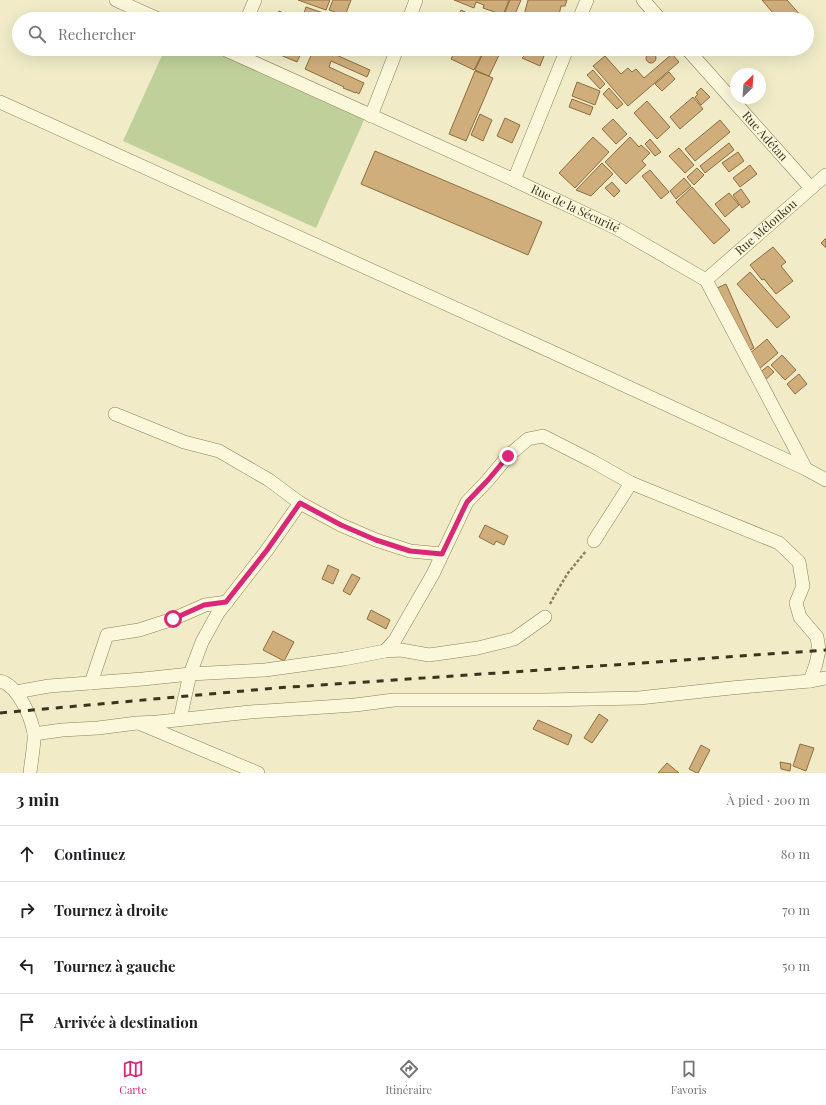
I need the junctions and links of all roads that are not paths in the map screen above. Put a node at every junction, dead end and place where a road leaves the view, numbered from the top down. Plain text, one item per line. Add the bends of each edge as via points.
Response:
1 (116, 0) edge
2 (255, 0) edge
3 (416, 0) edge
4 (587, 0) edge
5 (643, 0) edge
6 (143, 12) edge
7 (250, 12) edge
8 (412, 12) edge
9 (582, 12) edge
10 (654, 12) edge
11 (244, 56) edge
12 (394, 56) edge
13 (564, 56) edge
14 (693, 56) edge
15 (0, 102) edge
16 (371, 116) junction
17 (826, 175) edge
18 (514, 180) junction
19 (811, 188) junction
20 (706, 280) junction
21 (115, 414) dead end
22 (806, 469) junction
23 (826, 480) edge
24 (631, 483) junction
25 (300, 503) junction
26 (594, 541) road end
27 (442, 554) junction
28 (226, 602) junction
29 (545, 617) road end
30 (385, 651) junction
31 (190, 674) junction
32 (826, 678) edge
33 (0, 681) edge
34 (810, 681) junction
35 (91, 683) junction
36 (16, 692) junction
37 (180, 719) junction
38 (137, 723) junction
39 (34, 734) junction
40 (30, 773) edge
41 (258, 773) edge

1 - 6 street
2 - 7 street
3 - 8 street
4 - 9 street
5 - 10 street
11 - 16 street, Rue de la Sécurité
12 - 16 street
13 - 18 street
14 - 19 street, Rue Adétan
15 - 22 street
16 - 18 street, Rue de la Sécurité
17 - 19 street, Rue Mélonkou
18 - 20 street, Rue de la Sécurité via 616,228
19 - 20 street, Rue Mélonkou
20 - 22 street
21 - 25 street via 184,442 219,451 269,480
22 - 23 street
24 - 26 street
24 - 27 street via 543,436 528,439 508,456 467,502
24 - 34 street via 779,543 799,562 803,586 796,603 800,617 817,637 819,650
25 - 27 street via 376,540 410,551
25 - 28 street
27 - 30 street via 395,640
28 - 31 street via 202,642
28 - 35 street via 204,605 139,630 107,635
29 - 30 street via 514,638 478,648 429,655 402,650
30 - 31 street via 264,670
31 - 35 street
31 - 37 street
32 - 34 street
33 - 36 street
34 - 37 street via 639,698 394,700
35 - 36 street via 49,686
36 - 39 street via 26,710
37 - 38 street
38 - 39 street
38 - 41 street
39 - 40 street

